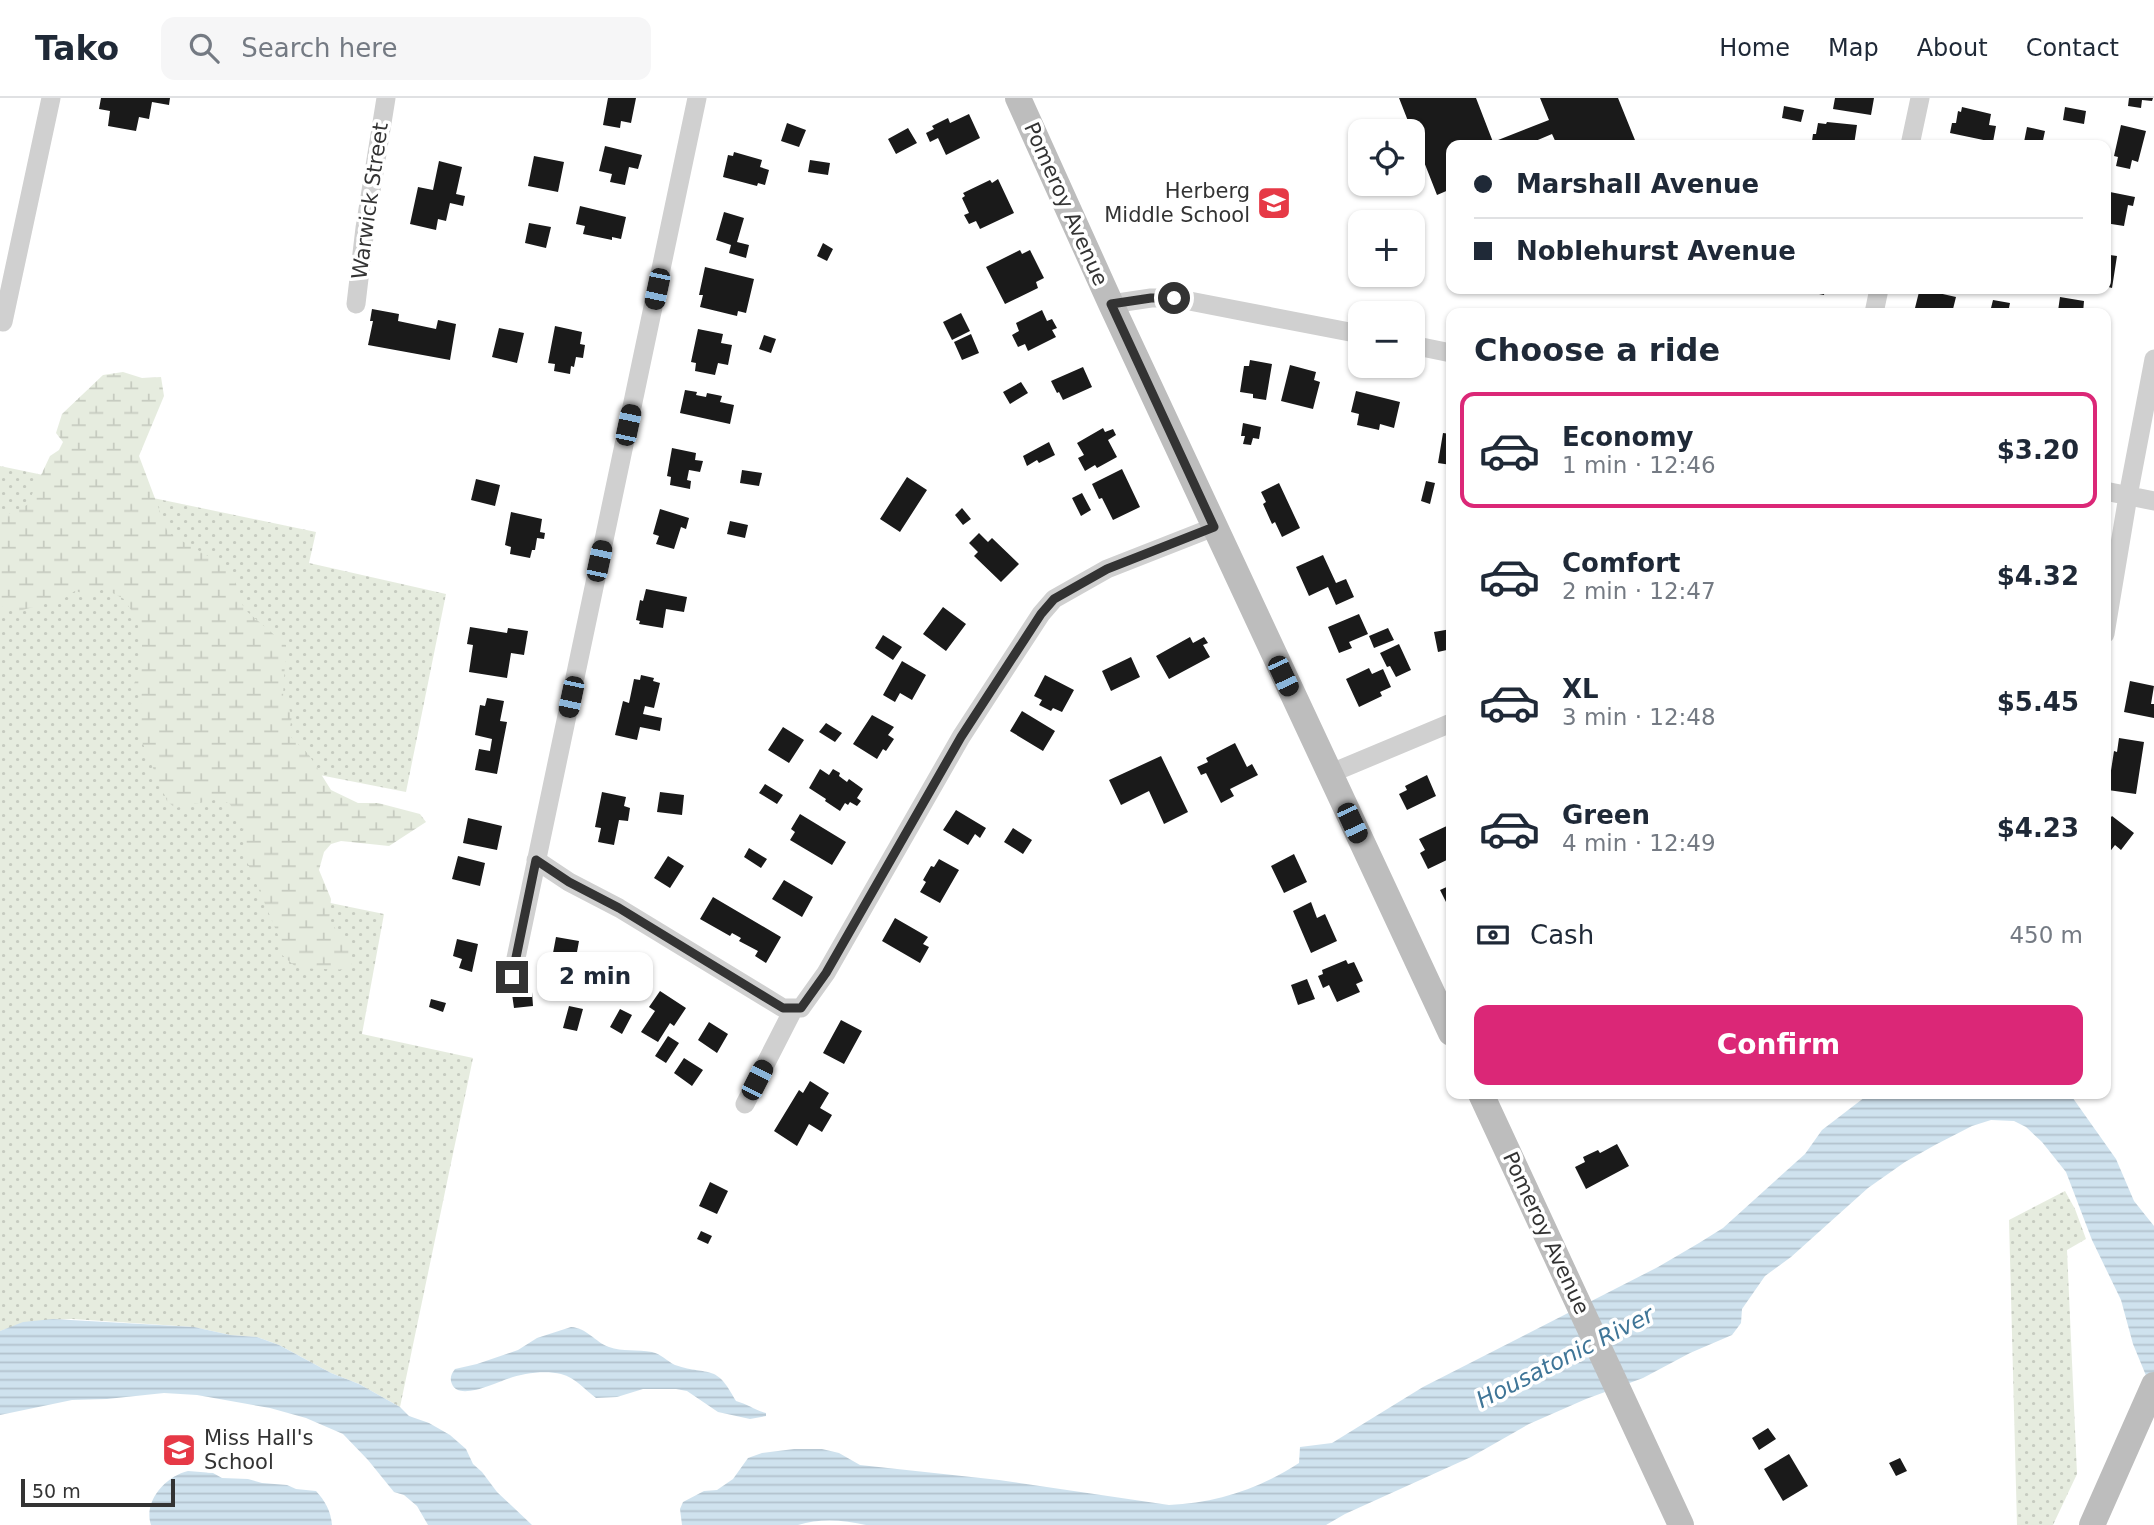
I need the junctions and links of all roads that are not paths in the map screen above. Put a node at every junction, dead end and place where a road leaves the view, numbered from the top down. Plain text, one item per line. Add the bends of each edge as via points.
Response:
1 (51, 98) edge
2 (386, 98) edge
3 (697, 98) edge
4 (1018, 98) edge
5 (1920, 98) edge
6 (1911, 140) edge
7 (356, 304) dead end
8 (1111, 304) junction
9 (3, 322) dead end
10 (1348, 332) edge
11 (1425, 348) edge
12 (1446, 353) edge
13 (2154, 359) edge
14 (2111, 492) edge
15 (2128, 496) junction
16 (2154, 501) edge
17 (1214, 527) junction
18 (2111, 598) edge
19 (1446, 725) edge
20 (1329, 774) junction
21 (536, 860) junction
22 (512, 977) dead end
23 (794, 1008) junction
24 (1446, 1022) edge
25 (1482, 1099) edge
26 (745, 1104) dead end
27 (2151, 1391) edge
28 (1681, 1525) edge
29 (2092, 1525) edge

1 - 9 street
2 - 7 street, Warwick Street
3 - 21 street
4 - 8 street, Pomeroy Avenue
5 - 6 street
8 - 10 street via 1174,298
8 - 17 street, Pomeroy Avenue
11 - 12 street
13 - 15 street
14 - 15 street
15 - 16 street
15 - 18 street
17 - 20 street, Pomeroy Avenue
17 - 23 street via 1107,569 1054,599 961,737 826,973 801,1008
19 - 20 street
20 - 24 street, Pomeroy Avenue
21 - 22 street
21 - 23 street via 783,1008
23 - 26 street
25 - 28 street, Pomeroy Avenue
27 - 29 street

